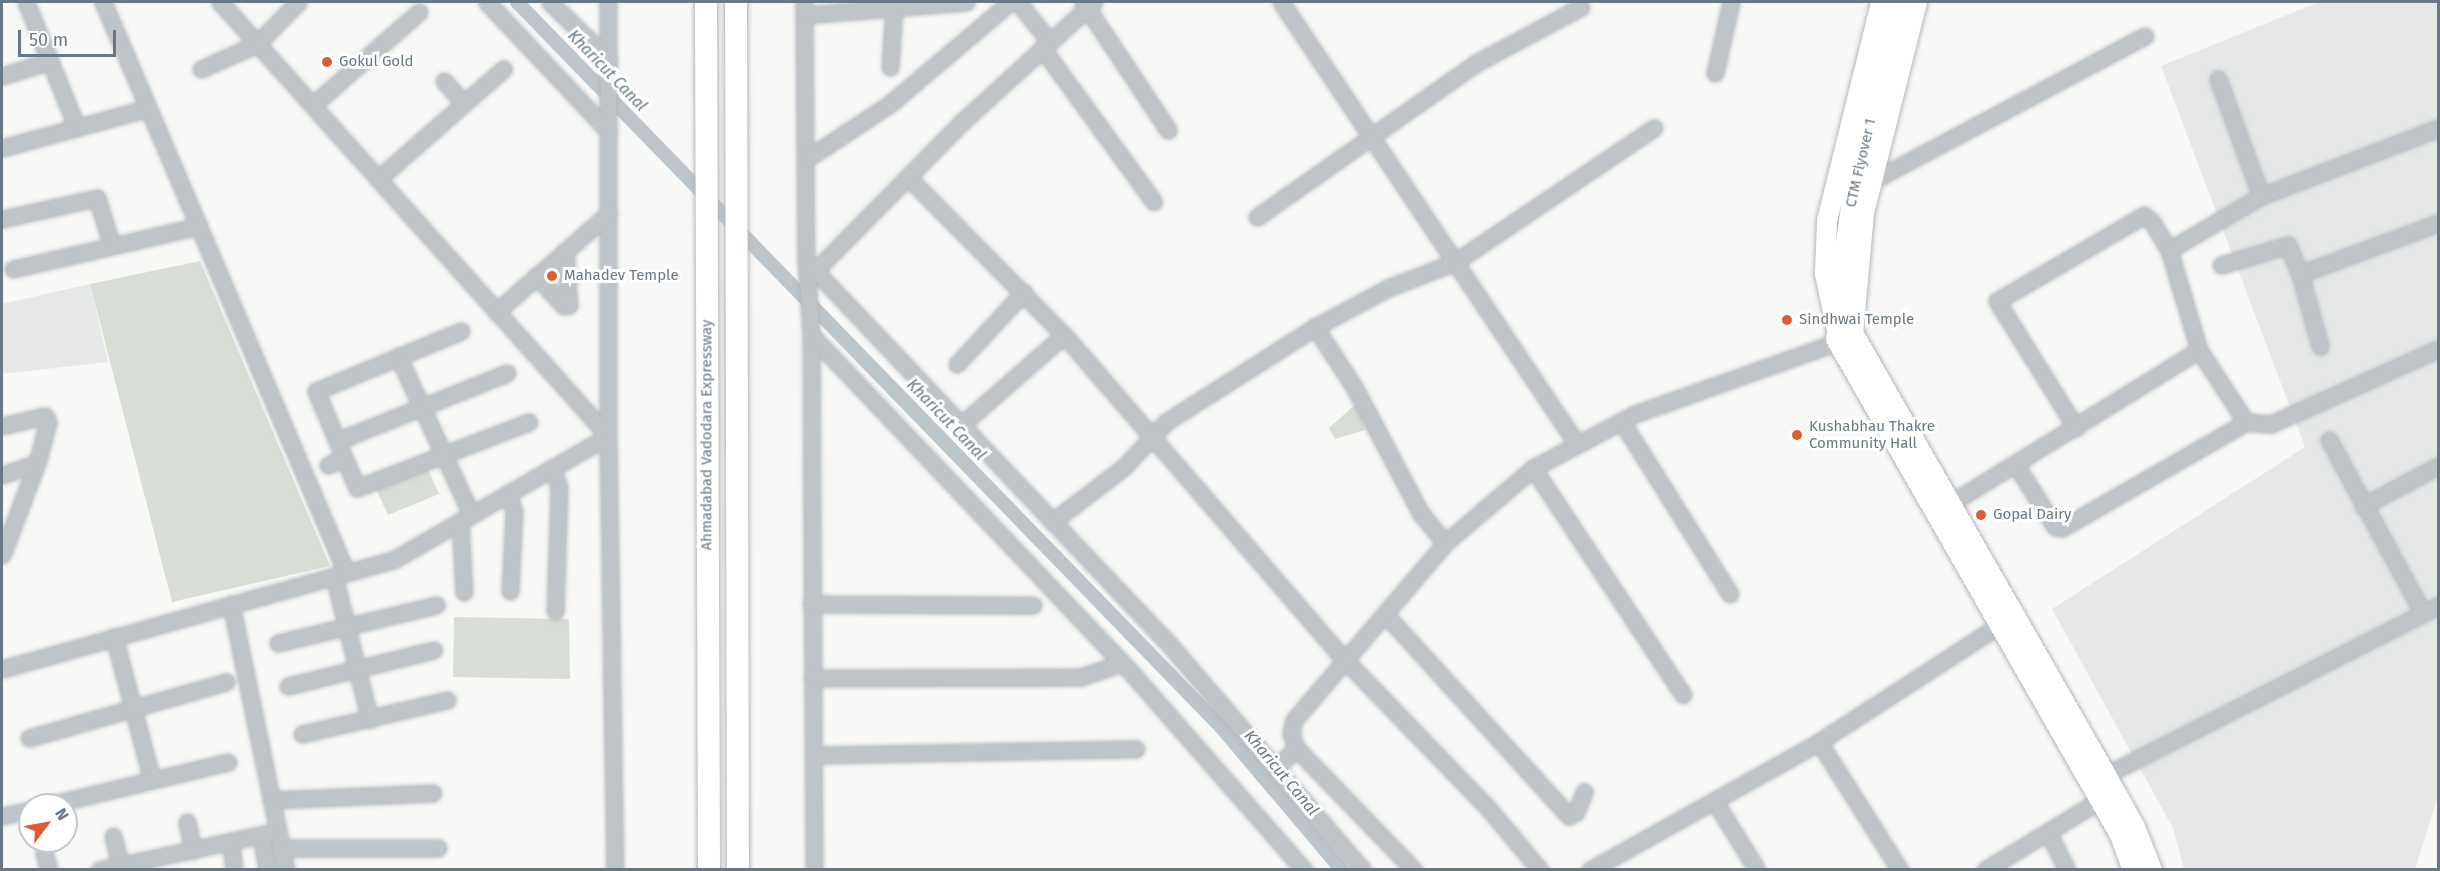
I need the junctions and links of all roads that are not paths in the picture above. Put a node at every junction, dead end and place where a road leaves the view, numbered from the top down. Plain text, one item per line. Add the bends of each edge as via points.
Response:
1 (26, 2) edge
2 (103, 2) edge
3 (220, 2) edge
4 (298, 2) edge
5 (487, 2) edge
6 (550, 2) edge
7 (608, 2) edge
8 (706, 2) edge
9 (736, 2) edge
10 (966, 2) edge
11 (1010, 2) edge
12 (1018, 2) edge
13 (1281, 2) edge
14 (1731, 2) edge
15 (1881, 2) edge
16 (1900, 2) edge
17 (1917, 2) edge
18 (1088, 3) edge
19 (862, 6) edge
20 (894, 7) junction
21 (1581, 7) dead end
22 (804, 8) edge
23 (419, 12) dead end
24 (2145, 36) dead end
25 (257, 44) junction
26 (1046, 44) junction
27 (609, 60) junction
28 (50, 61) junction
29 (890, 67) dead end
30 (201, 69) dead end
31 (503, 69) dead end
32 (1715, 73) dead end
33 (2, 76) edge
34 (2218, 79) dead end
35 (444, 81) dead end
36 (465, 103) junction
37 (313, 105) junction
38 (148, 108) junction
39 (77, 128) junction
40 (1654, 128) dead end
41 (2439, 128) edge
42 (1168, 130) dead end
43 (609, 132) junction
44 (1370, 135) junction
45 (2, 148) edge
46 (805, 160) junction
47 (909, 178) junction
48 (378, 179) junction
49 (1872, 181) junction
50 (2261, 196) junction
51 (1154, 202) dead end
52 (609, 213) junction
53 (1257, 217) dead end
54 (2, 219) edge
55 (2439, 223) edge
56 (199, 226) junction
57 (112, 246) junction
58 (2169, 250) junction
59 (565, 251) junction
60 (1455, 262) junction
61 (811, 265) junction
62 (2221, 265) dead end
63 (13, 269) dead end
64 (2300, 273) junction
65 (536, 276) junction
66 (1024, 292) junction
67 (496, 312) junction
68 (1315, 327) junction
69 (461, 331) dead end
70 (811, 335) junction
71 (1064, 335) junction
72 (1842, 335) junction
73 (2320, 346) dead end
74 (2439, 349) edge
75 (2199, 350) junction
76 (398, 357) junction
77 (957, 364) dead end
78 (507, 373) dead end
79 (421, 408) junction
80 (529, 422) dead end
81 (1622, 422) junction
82 (2246, 422) junction
83 (2, 426) edge
84 (960, 426) junction
85 (2076, 428) junction
86 (608, 436) junction
87 (1152, 438) junction
88 (2330, 440) dead end
89 (337, 441) junction
90 (1576, 443) junction
91 (444, 455) junction
92 (344, 458) junction
93 (37, 463) junction
94 (328, 465) dead end
95 (2016, 465) junction
96 (2439, 466) edge
97 (552, 468) junction
98 (1533, 468) junction
99 (2, 475) edge
100 (508, 493) junction
101 (2362, 506) junction
102 (1943, 507) junction
103 (466, 518) junction
104 (1052, 522) junction
105 (7, 526) edge
106 (1445, 543) junction
107 (2, 555) edge
108 (340, 574) junction
109 (510, 591) dead end
110 (464, 592) dead end
111 (1730, 594) dead end
112 (231, 604) junction
113 (811, 604) junction
114 (436, 605) dead end
115 (1033, 605) dead end
116 (2439, 606) edge
117 (555, 611) dead end
118 (2422, 613) junction
119 (1385, 614) junction
120 (2007, 620) junction
121 (347, 626) junction
122 (114, 638) junction
123 (278, 643) dead end
124 (434, 650) dead end
125 (1345, 660) junction
126 (1122, 663) junction
127 (2, 669) edge
128 (357, 669) junction
129 (812, 678) junction
130 (226, 682) dead end
131 (288, 686) dead end
132 (1683, 695) dead end
133 (447, 700) dead end
134 (132, 709) junction
135 (370, 720) junction
136 (302, 734) dead end
137 (29, 738) dead end
138 (1819, 742) junction
139 (1296, 748) junction
140 (1136, 749) dead end
141 (814, 755) junction
142 (228, 762) dead end
143 (1276, 768) junction
144 (152, 780) junction
145 (2099, 786) junction
146 (1584, 792) dead end
147 (433, 793) dead end
148 (78, 798) edge
149 (271, 800) junction
150 (1715, 802) junction
151 (18, 813) edge
152 (2, 816) edge
153 (187, 822) dead end
154 (278, 831) junction
155 (2048, 832) junction
156 (261, 835) junction
157 (113, 836) dead end
158 (231, 842) junction
159 (281, 848) junction
160 (438, 848) dead end
161 (193, 850) junction
162 (44, 853) dead end
163 (120, 865) junction
164 (1756, 868) dead end
165 (49, 870) edge
166 (99, 870) edge
167 (234, 870) edge
168 (267, 870) edge
169 (286, 870) edge
170 (615, 870) edge
171 (709, 870) edge
172 (738, 870) edge
173 (814, 870) edge
174 (1304, 870) edge
175 (1363, 870) edge
176 (1414, 870) edge
177 (1540, 870) edge
178 (1590, 870) edge
179 (1900, 870) edge
180 (1985, 870) edge
181 (2067, 870) edge
182 (2133, 870) edge
183 (2152, 870) edge

1 - 28 street
2 - 38 street
3 - 25 street
4 - 25 street
5 - 43 street
6 - 27 street
7 - 27 street
8 - 171 highway, Ahmadabad Vadodara Expressway
9 - 172 highway, Ahmadabad Vadodara Expressway
10 - 20 street
11 - 46 street via 891,103
12 - 26 street
13 - 44 street
14 - 32 street
15 - 72 main road via 1827,221 1825,274
16 - 72 main road, CTM Flyover 1 via 1853,193 1842,271
17 - 49 main road
18 - 26 street
18 - 42 street
19 - 20 street
19 - 22 street
20 - 29 street
21 - 44 street via 1476,63
22 - 46 street
23 - 37 street
24 - 49 street
25 - 30 street
25 - 37 street
26 - 47 street
26 - 51 street
27 - 43 street
28 - 33 street
28 - 39 street
31 - 36 street
34 - 50 street
35 - 36 street
36 - 48 street
37 - 48 street
38 - 39 street
38 - 56 street
39 - 45 street
40 - 60 street
41 - 50 street
43 - 52 street
44 - 53 street
44 - 60 street
46 - 61 street
47 - 61 street
47 - 66 street
48 - 67 street
49 - 72 main road
50 - 58 street
52 - 59 street
52 - 86 street
54 - 57 street via 97,198
55 - 64 street
56 - 57 street
56 - 108 street
57 - 63 street
58 - 75 street
58 - 85 street via 2144,215 1997,301
59 - 65 street
59 - 65 street via 569,305 562,304
60 - 68 street via 1388,288
60 - 90 street
61 - 70 street
61 - 84 street
62 - 64 street via 2288,245
64 - 73 street
65 - 67 street
66 - 71 street
66 - 77 street
67 - 86 street
68 - 87 street via 1166,422
68 - 106 street via 1354,387 1420,512
69 - 76 street
70 - 113 street
70 - 126 street
71 - 84 street
71 - 87 street
72 - 81 street
72 - 102 main road
74 - 82 street via 2271,424
75 - 82 street
75 - 85 street
76 - 79 street
76 - 89 street via 316,391
78 - 79 street
79 - 89 street
79 - 91 street
80 - 91 street
81 - 90 street
81 - 111 street
82 - 95 street via 2062,528 2055,527
83 - 93 street via 45,416 48,422
84 - 104 street
85 - 95 street
86 - 97 street
86 - 170 street
87 - 104 street via 1124,467
87 - 125 street
88 - 101 street
89 - 92 street
90 - 98 street
91 - 92 street via 357,488
91 - 103 street
92 - 94 street
93 - 99 street
93 - 105 street
95 - 102 street
96 - 101 street
97 - 100 street
97 - 117 street via 559,486
98 - 106 street
98 - 132 street
100 - 103 street
100 - 109 street via 514,511
101 - 118 street
102 - 120 main road
103 - 108 street via 394,558
103 - 110 street
104 - 143 street via 1169,644
105 - 107 street
106 - 119 street
108 - 112 street
108 - 121 street
112 - 122 street
112 - 149 street
113 - 115 street
113 - 129 street
114 - 121 street
116 - 118 street
118 - 145 street
119 - 125 street
119 - 146 street via 1569,816 1576,812
120 - 138 street
120 - 145 main road
121 - 123 street
121 - 128 street
122 - 127 street
122 - 134 street
124 - 128 street
125 - 139 street via 1293,720 1291,733
125 - 177 street via 1487,807
126 - 129 street via 1081,677
126 - 174 street
128 - 131 street
128 - 135 street
129 - 141 street
130 - 134 street
133 - 135 street
134 - 137 street
134 - 144 street
135 - 136 street
138 - 150 street
138 - 179 street
139 - 143 street
139 - 176 street
140 - 141 street
141 - 173 street
142 - 144 street
143 - 175 street
144 - 148 street
145 - 155 street
145 - 182 main road
145 - 183 main road via 2135,827
147 - 149 street
149 - 154 street
150 - 164 street
150 - 178 street
151 - 152 street
153 - 161 street
154 - 156 street
154 - 159 street
155 - 180 street
155 - 181 street
156 - 158 street
156 - 168 street
157 - 163 street
158 - 161 street
158 - 167 street
159 - 160 street
159 - 169 street
161 - 163 street
162 - 165 street
163 - 166 street

